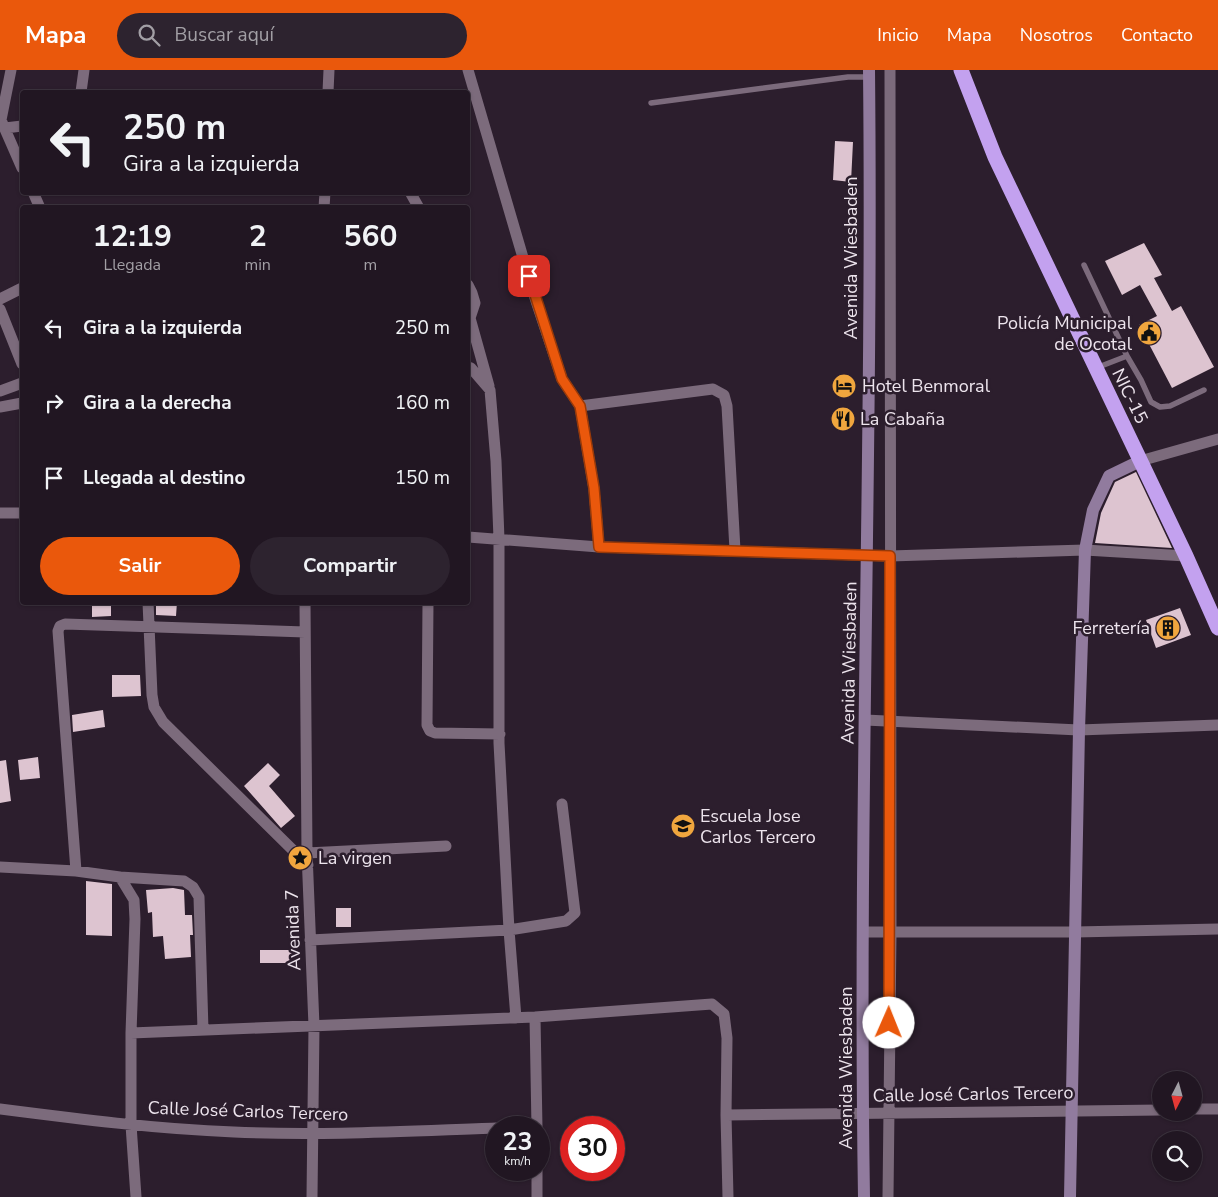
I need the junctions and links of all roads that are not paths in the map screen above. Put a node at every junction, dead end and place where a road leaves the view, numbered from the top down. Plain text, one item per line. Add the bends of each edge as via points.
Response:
1 (11, 70) edge
2 (84, 70) edge
3 (329, 70) edge
4 (468, 70) edge
5 (890, 70) edge
6 (961, 70) edge
7 (870, 73) edge
8 (81, 90) edge
9 (328, 90) edge
10 (651, 103) dead end
11 (2, 123) edge
12 (20, 126) edge
13 (20, 164) edge
14 (1084, 265) dead end
15 (20, 289) edge
16 (470, 290) edge
17 (0, 299) edge
18 (0, 309) edge
19 (470, 318) edge
20 (470, 318) edge
21 (1127, 356) junction
22 (20, 359) edge
23 (470, 368) edge
24 (1096, 368) junction
25 (20, 383) edge
26 (490, 390) junction
27 (1204, 390) dead end
28 (0, 391) edge
29 (20, 403) edge
30 (580, 406) junction
31 (0, 407) edge
32 (1218, 439) edge
33 (1140, 461) junction
34 (0, 512) edge
35 (20, 513) edge
36 (470, 537) edge
37 (499, 539) junction
38 (599, 547) junction
39 (735, 550) junction
40 (1085, 550) junction
41 (868, 554) junction
42 (890, 556) junction
43 (1186, 556) junction
44 (148, 605) edge
45 (305, 605) edge
46 (428, 605) edge
47 (148, 625) junction
48 (1218, 628) edge
49 (305, 632) junction
50 (864, 720) junction
51 (890, 722) junction
52 (1218, 725) edge
53 (1078, 730) junction
54 (500, 734) junction
55 (562, 804) dead end
56 (446, 846) dead end
57 (307, 853) junction
58 (308, 865) junction
59 (0, 867) edge
60 (76, 871) junction
61 (120, 876) junction
62 (1218, 929) edge
63 (509, 930) junction
64 (864, 932) junction
65 (1075, 932) junction
66 (891, 933) junction
67 (310, 940) junction
68 (534, 1017) junction
69 (516, 1018) junction
70 (314, 1026) junction
71 (203, 1030) junction
72 (131, 1033) junction
73 (0, 1109) edge
74 (1202, 1109) edge
75 (1218, 1109) edge
76 (1152, 1110) edge
77 (1072, 1111) junction
78 (863, 1113) junction
79 (888, 1113) junction
80 (726, 1115) junction
81 (537, 1116) edge
82 (131, 1125) junction
83 (485, 1128) edge
84 (313, 1134) junction
85 (537, 1181) edge
86 (136, 1197) edge
87 (312, 1197) edge
88 (537, 1197) edge
89 (728, 1197) edge
90 (864, 1197) edge
91 (888, 1197) edge
92 (1070, 1197) edge

1 - 11 street
2 - 8 street
3 - 9 street
4 - 30 street via 562,379
5 - 42 street
6 - 24 highway, NIC-15 / NIC-15 via 995,157
7 - 10 lane
7 - 41 street, Avenida Wiesbaden
11 - 12 street
11 - 13 street
14 - 21 lane
15 - 17 street
16 - 20 street via 475,303
18 - 22 street
19 - 26 street
21 - 24 lane
21 - 27 lane via 1151,402 1160,407 1170,406
23 - 26 street
24 - 33 highway, NIC-15 / NIC-15
25 - 28 street
26 - 37 street
29 - 31 street
30 - 38 street via 594,488
30 - 39 street via 712,389 724,395
32 - 33 street
33 - 40 street via 1109,476 1093,510
33 - 43 highway, NIC-15 / NIC-15
34 - 35 street
36 - 37 street
37 - 38 street
37 - 54 street
38 - 39 street
39 - 41 street
40 - 42 street
40 - 43 street
40 - 53 street
41 - 42 street
41 - 50 street, Avenida Wiesbaden
42 - 51 street
43 - 48 highway, NIC-15 / NIC-15
44 - 47 street
45 - 49 street, Avenida 7
46 - 54 street via 427,725 430,731
47 - 49 street
47 - 58 street via 152,695 154,707 163,722
47 - 60 street via 65,624 58,631
49 - 57 street, Avenida 7
50 - 51 street
50 - 64 street, Avenida Wiesbaden
51 - 53 street
51 - 66 street
52 - 53 street
53 - 65 street
54 - 63 street
55 - 63 street via 575,914 566,921
56 - 57 street
57 - 58 street, Avenida 7
58 - 67 street, Avenida 7
59 - 60 street
60 - 61 street
61 - 71 street via 184,881 199,897
61 - 72 street via 135,906
62 - 65 street
63 - 67 street
63 - 69 street
64 - 66 street
64 - 78 street, Avenida Wiesbaden
65 - 66 street
65 - 77 street
66 - 79 street
67 - 70 street, Avenida 7
68 - 69 street
68 - 80 street via 712,1004 724,1014
68 - 81 street
69 - 70 street
70 - 71 street
70 - 84 street, Avenida 7
71 - 72 street
72 - 82 street
73 - 82 street, Calle José Carlos Tercero
74 - 75 street
76 - 77 street, Calle José Carlos Tercero
77 - 79 street, Calle José Carlos Tercero
77 - 92 street
78 - 79 street, Calle José Carlos Tercero
78 - 80 street, Calle José Carlos Tercero
78 - 90 street, Avenida Wiesbaden
79 - 91 street
80 - 89 street
82 - 84 street, Calle José Carlos Tercero
82 - 86 street
83 - 84 street, Calle José Carlos Tercero
84 - 87 street, Avenida 7
85 - 88 street

